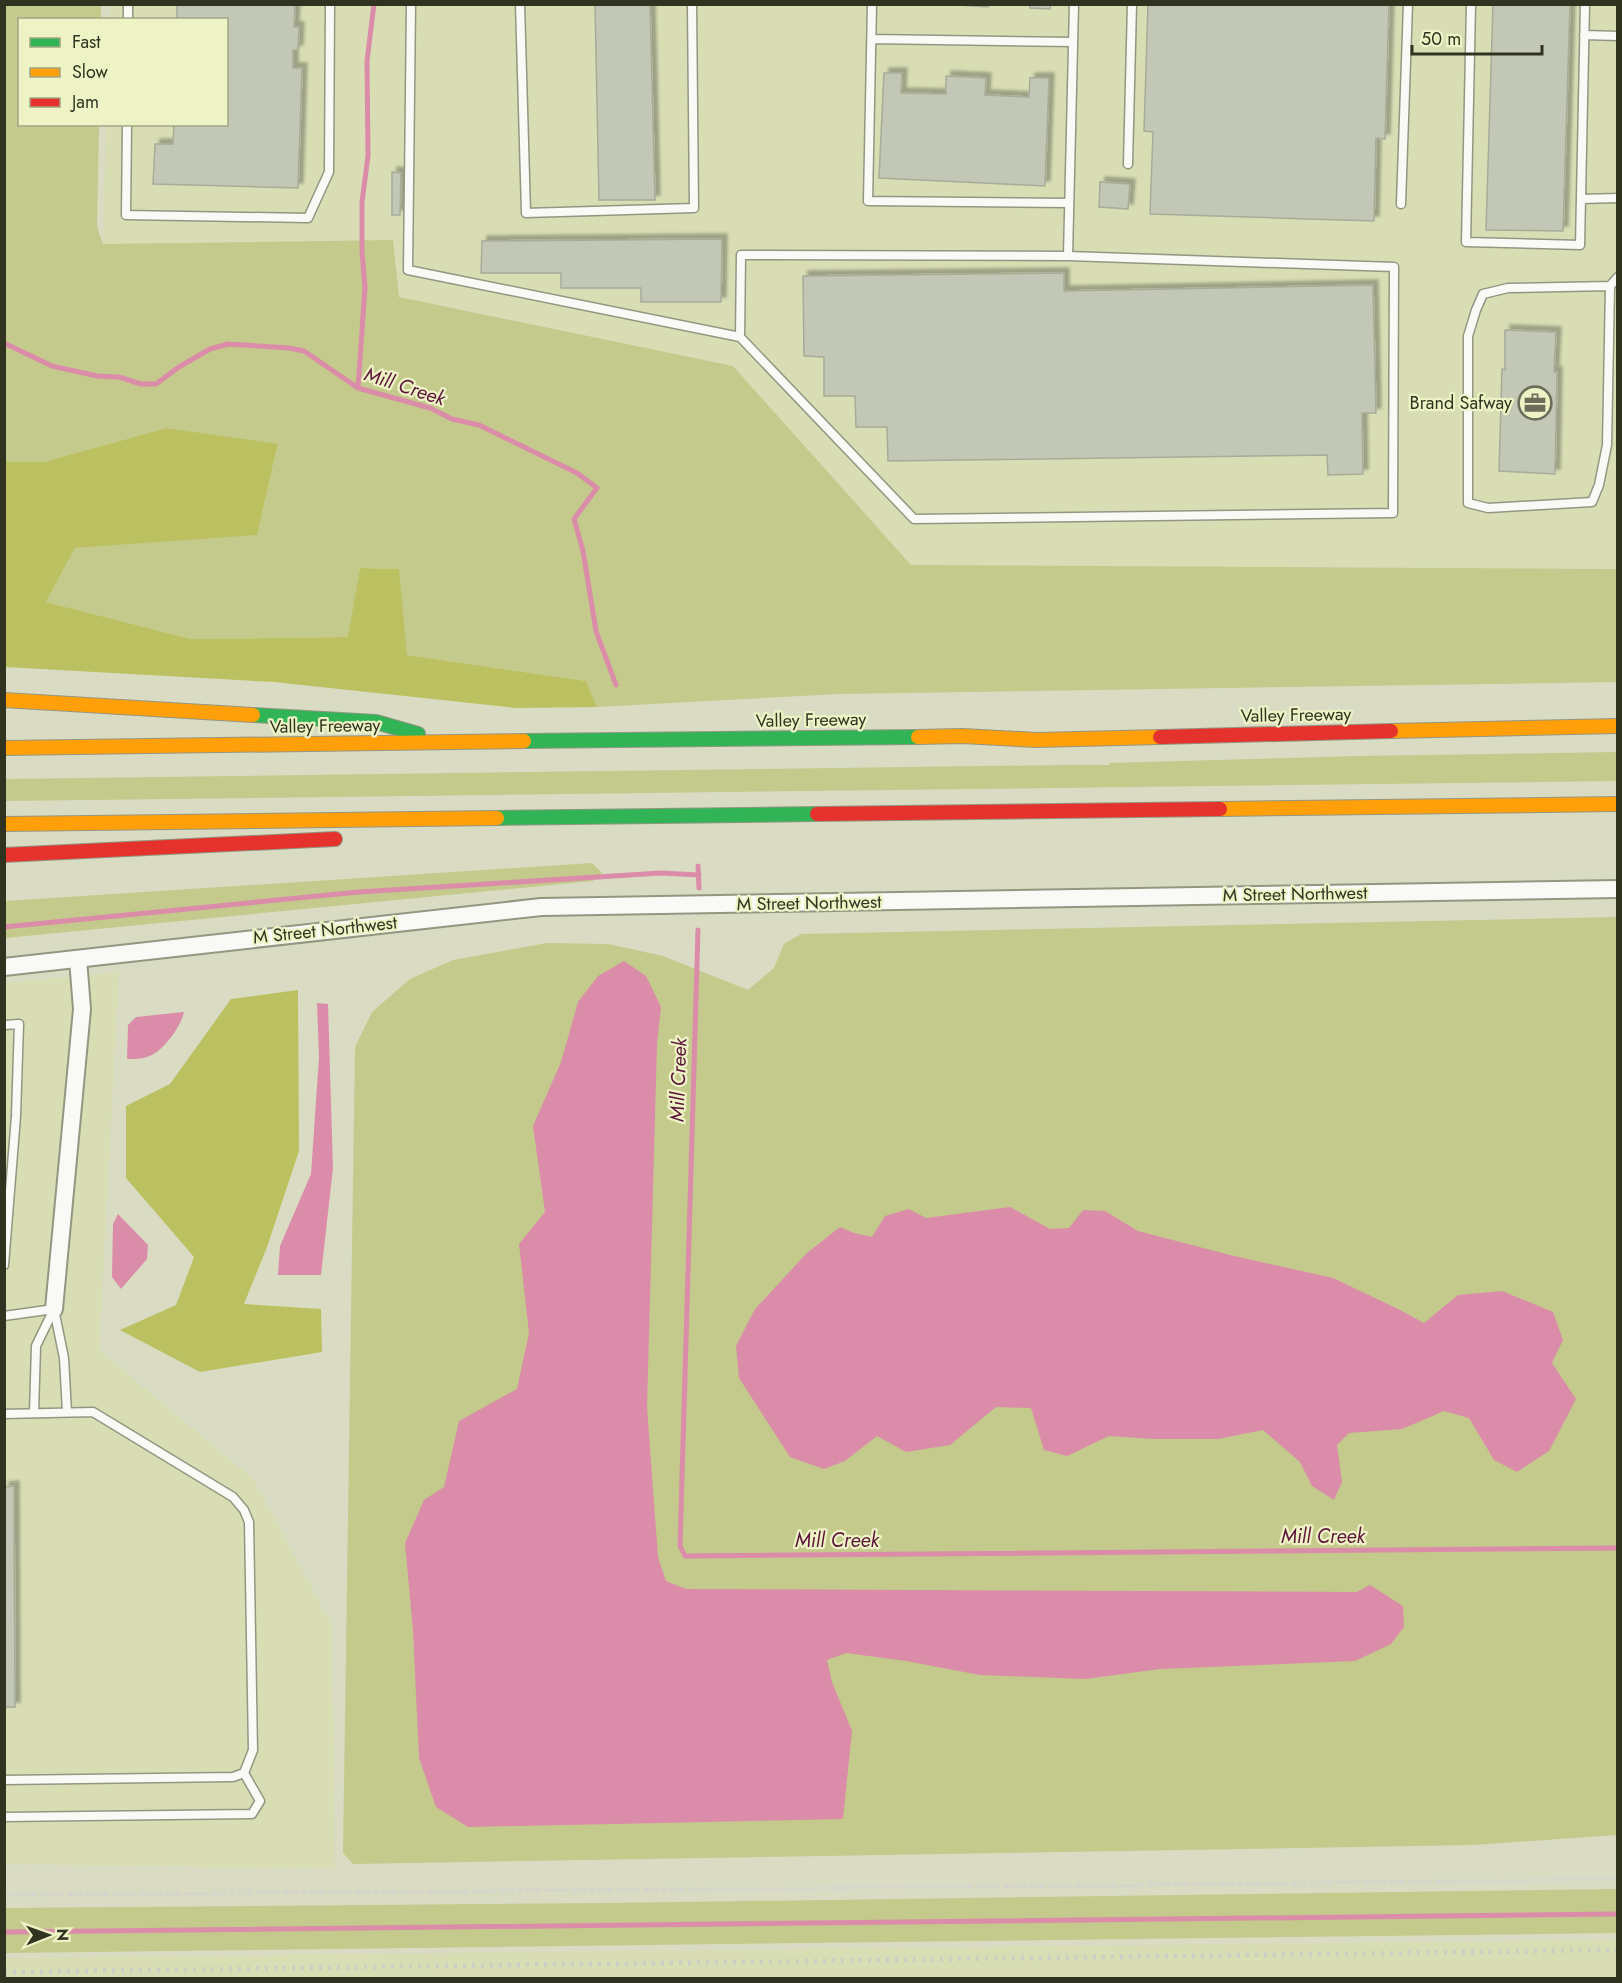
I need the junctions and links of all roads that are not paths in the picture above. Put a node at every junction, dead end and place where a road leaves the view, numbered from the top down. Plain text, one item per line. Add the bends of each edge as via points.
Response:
1 (330, 4) edge
2 (411, 4) edge
3 (520, 4) edge
4 (692, 4) edge
5 (872, 4) edge
6 (1074, 4) edge
7 (1132, 4) edge
8 (1408, 4) edge
9 (1471, 4) edge
10 (1585, 4) edge
11 (1584, 35) junction
12 (1617, 36) edge
13 (872, 39) junction
14 (1073, 42) junction
15 (127, 126) edge
16 (1128, 164) dead end
17 (1617, 198) edge
18 (1581, 199) junction
19 (1069, 203) junction
20 (1401, 204) dead end
21 (1068, 256) junction
22 (1617, 277) edge
23 (1611, 286) junction
24 (741, 337) junction
25 (4, 700) edge
26 (1617, 726) edge
27 (446, 743) junction
28 (4, 748) edge
29 (1617, 804) edge
30 (822, 815) junction
31 (4, 825) edge
32 (467, 832) dead end
33 (348, 838) dead end
34 (4, 855) edge
35 (1617, 889) edge
36 (78, 959) junction
37 (4, 967) edge
38 (4, 1025) edge
39 (4, 1265) edge
40 (54, 1309) junction
41 (4, 1316) edge
42 (67, 1412) junction
43 (34, 1413) junction
44 (4, 1414) edge
45 (244, 1773) junction
46 (4, 1780) edge
47 (4, 1817) edge

1 - 15 lane via 329,172 308,218 126,215
2 - 24 lane via 408,270
3 - 4 lane via 526,213 694,208
5 - 13 lane
6 - 14 lane
7 - 16 lane
8 - 20 lane
9 - 18 lane via 1466,242 1580,245
10 - 11 lane
11 - 12 lane
11 - 18 lane
13 - 14 lane
13 - 19 lane via 868,201
14 - 19 lane
17 - 18 lane
19 - 21 lane
21 - 24 lane via 741,255
21 - 24 lane via 1394,267 1393,513 914,519
22 - 23 lane
23 - 23 lane via 1607,445 1592,502 1488,508 1468,503 1468,336 1483,294 1509,288
25 - 27 highway via 376,722
26 - 27 highway, Valley Freeway via 1037,740 962,736
27 - 28 highway, Valley Freeway
29 - 30 highway
30 - 31 highway
30 - 32 highway
33 - 34 highway
35 - 36 street, M Street Northwest via 541,908
36 - 37 street, M Street Northwest
36 - 40 street via 82,1008
38 - 39 lane via 18,1024 16,1116
40 - 41 lane
40 - 42 lane via 64,1358
40 - 43 lane via 36,1346
42 - 43 lane
42 - 45 lane via 93,1412 233,1497 244,1510 249,1522 253,1750
43 - 44 lane
45 - 46 lane via 233,1777
45 - 47 lane via 260,1801 252,1814

